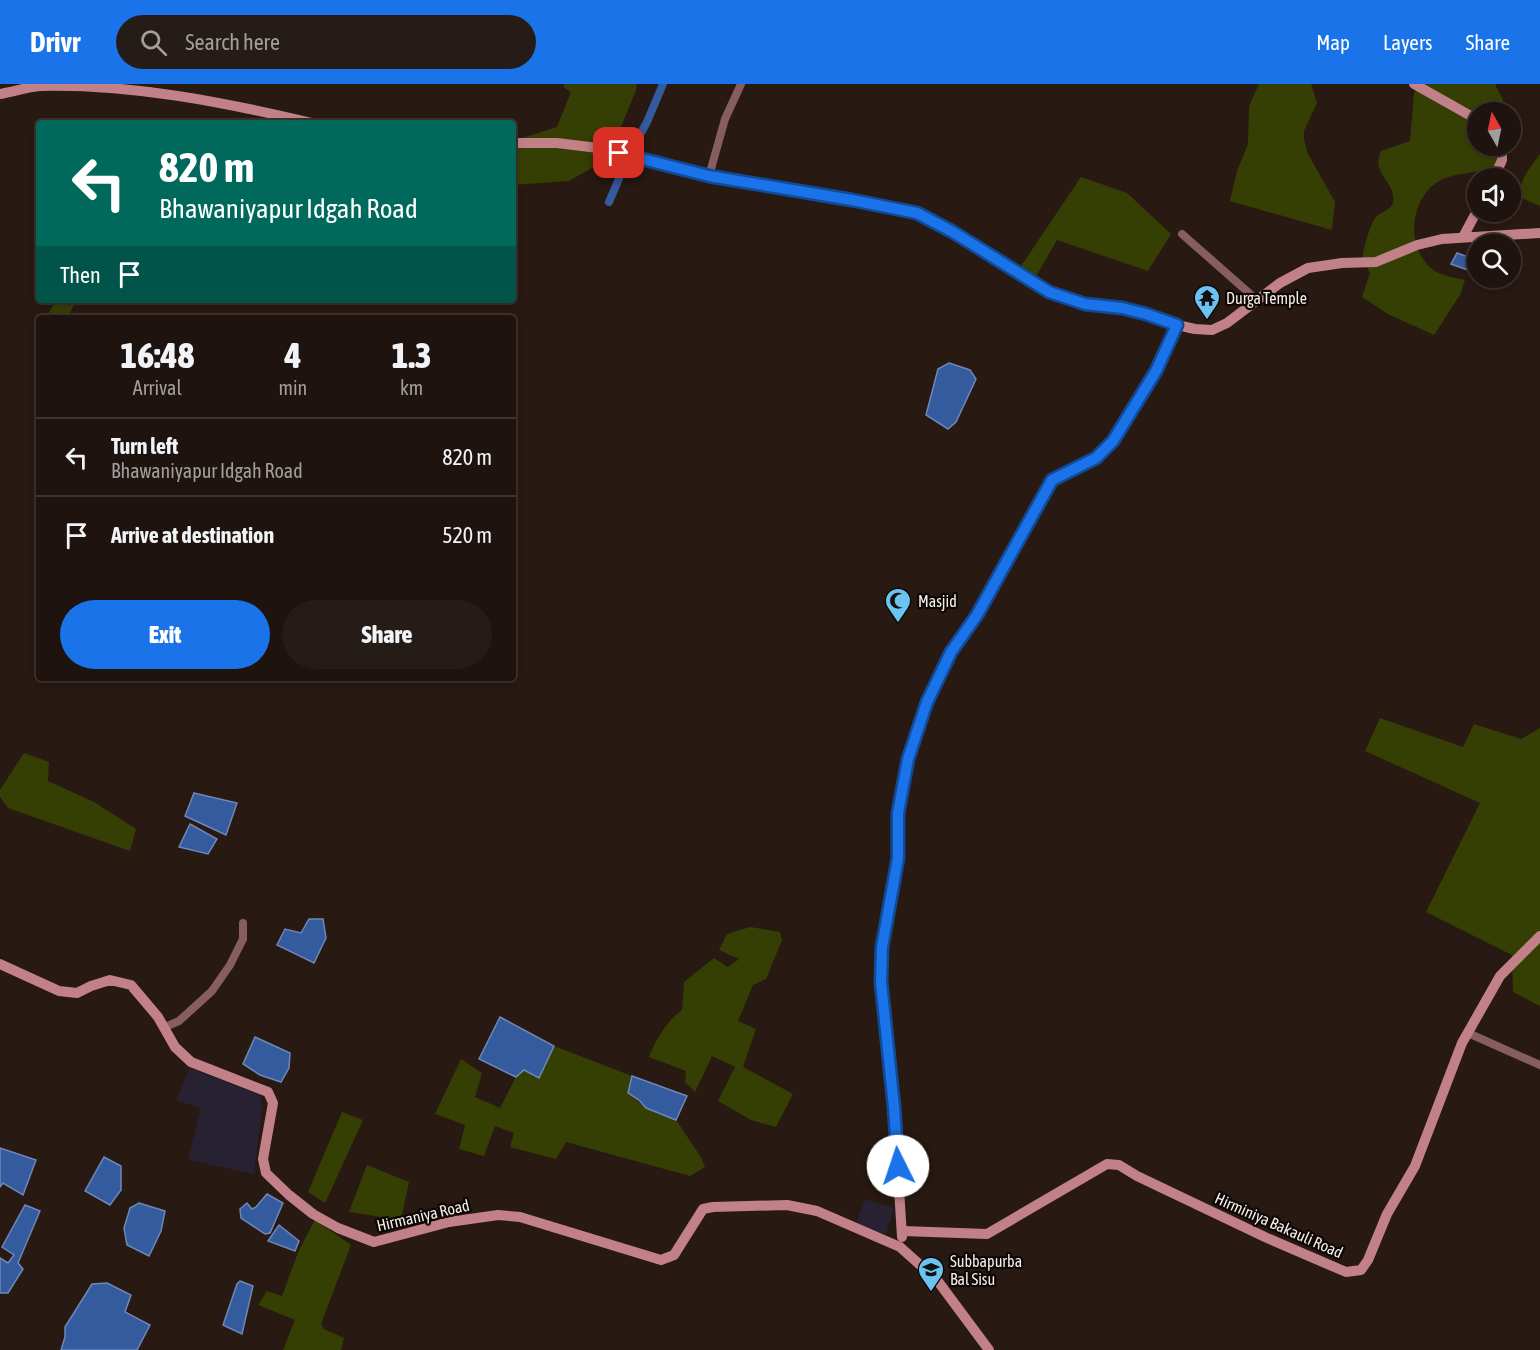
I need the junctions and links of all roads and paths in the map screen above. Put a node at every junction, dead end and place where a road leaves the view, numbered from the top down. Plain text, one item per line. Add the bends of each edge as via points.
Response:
1 (741, 84) edge
2 (1414, 84) edge
3 (0, 94) edge
4 (1467, 114) edge
5 (299, 120) edge
6 (516, 143) edge
7 (709, 176) junction
8 (1471, 222) edge
9 (1540, 233) edge
10 (1182, 234) dead end
11 (1463, 237) junction
12 (1257, 300) junction
13 (1177, 325) junction
14 (951, 652) joint
15 (243, 923) dead end
16 (1540, 936) edge
17 (0, 964) edge
18 (165, 1027) junction
19 (1468, 1033) junction
20 (1540, 1065) edge
21 (903, 1231) junction
22 (900, 1247) junction
23 (989, 1350) edge

1 - 7 street via 725,118
2 - 4 street
3 - 5 street via 38,86 118,86 178,93
6 - 7 street via 598,148
7 - 13 street via 917,213 1049,292
8 - 11 street
9 - 11 street
10 - 12 street
11 - 12 street via 1417,245 1376,262 1308,268 1280,282
12 - 13 street via 1212,330
13 - 14 street via 1156,371 1113,441 1096,458 1052,480 977,615
14 - 21 street via 927,702 908,759 898,813 898,858 882,947 881,982
15 - 18 street via 243,939 212,991 179,1021
16 - 19 street, Hirminiya Bakauli Road via 1500,976
17 - 18 street, Hirmaniya Road via 59,991 76,993 110,980 131,985
18 - 22 street, Hirmaniya Road via 174,1047 191,1062 268,1092 273,1103 263,1158 266,1173 313,1214 374,1242 449,1222 498,1215 520,1217 661,1260 674,1255 703,1209 787,1205 817,1211
19 - 20 street
19 - 21 street, Hirminiya Bakauli Road via 1415,1166 1361,1270 1346,1272 1267,1238 1119,1165 1107,1164 987,1234
21 - 22 street
22 - 23 street, Hirmaniya Road via 937,1280

